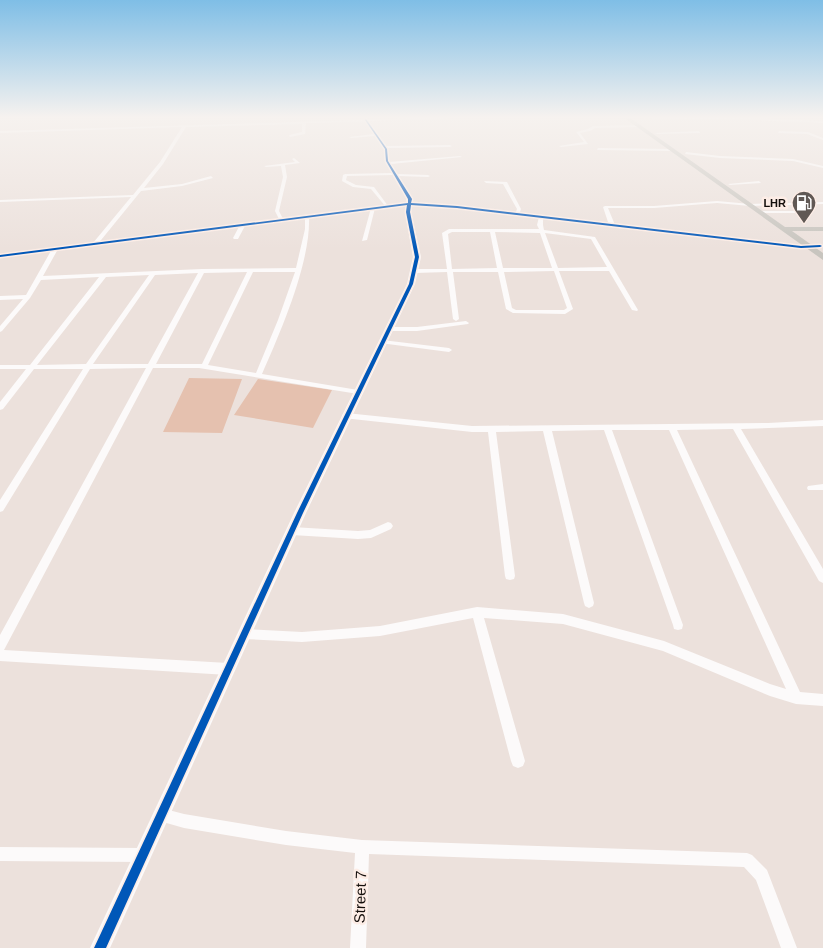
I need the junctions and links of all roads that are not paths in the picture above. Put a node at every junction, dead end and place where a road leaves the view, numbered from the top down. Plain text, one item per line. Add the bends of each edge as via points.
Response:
1 (163, 161) edge
2 (296, 161) edge
3 (409, 161) edge
4 (689, 161) edge
5 (698, 161) edge
6 (798, 161) edge
7 (388, 163) joint
8 (283, 164) junction
9 (266, 166) dead end
10 (823, 167) edge
11 (395, 174) junction
12 (428, 176) dead end
13 (211, 177) dead end
14 (486, 182) dead end
15 (760, 182) dead end
16 (730, 184) junction
17 (139, 190) junction
18 (134, 196) junction
19 (0, 201) edge
20 (823, 203) edge
21 (409, 204) junction
22 (750, 205) junction
23 (386, 206) junction
24 (373, 208) junction
25 (760, 208) junction
26 (770, 212) junction
27 (803, 212) dead end
28 (517, 214) junction
29 (307, 216) junction
30 (542, 217) junction
31 (281, 219) junction
32 (243, 224) junction
33 (612, 225) junction
34 (823, 228) edge
35 (492, 231) junction
36 (542, 231) junction
37 (794, 232) junction
38 (803, 234) junction
39 (823, 235) edge
40 (236, 238) dead end
41 (364, 240) dead end
42 (95, 244) junction
43 (808, 246) junction
44 (821, 247) edge
45 (55, 249) junction
46 (0, 256) edge
47 (823, 257) edge
48 (612, 269) junction
49 (251, 270) junction
50 (298, 270) junction
51 (502, 270) junction
52 (555, 270) junction
53 (202, 271) junction
54 (415, 271) junction
55 (451, 271) junction
56 (153, 274) junction
57 (104, 275) junction
58 (40, 278) junction
59 (28, 297) junction
60 (0, 298) edge
61 (635, 310) dead end
62 (456, 319) dead end
63 (466, 323) dead end
64 (391, 329) junction
65 (0, 330) edge
66 (382, 342) junction
67 (449, 350) dead end
68 (88, 366) junction
69 (150, 366) junction
70 (0, 367) edge
71 (30, 367) junction
72 (204, 367) junction
73 (258, 376) junction
74 (358, 392) junction
75 (0, 407) edge
76 (346, 416) junction
77 (823, 423) edge
78 (736, 427) junction
79 (607, 428) junction
80 (672, 428) junction
81 (492, 429) junction
82 (548, 429) junction
83 (823, 487) edge
84 (811, 488) dead end
85 (0, 508) edge
86 (388, 526) dead end
87 (292, 531) junction
88 (510, 576) dead end
89 (823, 578) edge
90 (589, 603) dead end
91 (477, 612) junction
92 (678, 625) dead end
93 (244, 634) junction
94 (0, 646) edge
95 (0, 655) edge
96 (228, 669) junction
97 (796, 698) junction
98 (823, 700) edge
99 (518, 761) dead end
100 (161, 814) junction
101 (362, 847) junction
102 (0, 854) edge
103 (142, 855) junction
104 (100, 948) edge
105 (358, 948) edge
106 (789, 948) edge

1 - 17 street
2 - 8 street
3 - 7 street
4 - 22 main road
5 - 16 main road
6 - 10 street
7 - 11 street
8 - 9 street
8 - 31 street via 285,176 277,211
11 - 12 street
11 - 21 street via 407,193
11 - 23 street via 344,175 344,182 348,184 372,188
13 - 17 street via 182,186
14 - 28 street via 505,183 519,208
15 - 16 street
16 - 25 main road
17 - 18 street
18 - 19 street
18 - 42 street
20 - 25 street
21 - 23 street
21 - 28 street
21 - 54 street via 417,247
22 - 25 main road
22 - 33 street via 718,202 605,207
23 - 24 street
24 - 29 street
24 - 41 street
25 - 26 main road
25 - 37 main road via 784,229
26 - 27 street
26 - 37 main road
28 - 30 street
29 - 31 street
29 - 50 street via 309,226
30 - 33 street
30 - 36 street
31 - 32 street
32 - 40 street
32 - 42 street
33 - 43 street
34 - 37 main road
35 - 36 street
35 - 51 street
35 - 55 street via 446,231
36 - 48 street via 593,238
36 - 52 street
37 - 38 main road
37 - 43 main road
38 - 39 main road
38 - 44 main road
42 - 45 street
43 - 44 street
43 - 47 main road
45 - 46 street
45 - 58 street
48 - 52 street
48 - 61 street
49 - 50 street
49 - 53 street
49 - 72 street
50 - 73 street
51 - 52 street
51 - 52 street via 511,311 565,312 570,309
51 - 55 street
53 - 56 street
53 - 69 street
54 - 55 street
54 - 64 street
55 - 62 street
56 - 57 street
56 - 68 street
57 - 58 street
57 - 71 street
58 - 59 street
59 - 60 street
59 - 65 street
63 - 64 street
64 - 66 street
66 - 67 street
66 - 74 street
68 - 69 street
68 - 71 street
68 - 85 street
69 - 72 street
69 - 94 street
70 - 71 street
71 - 75 street
72 - 73 street
73 - 74 street
74 - 76 street
76 - 81 street
76 - 87 street
77 - 78 street
78 - 80 street
78 - 89 street
79 - 80 street
79 - 82 street
79 - 92 street
80 - 97 street
81 - 82 street
81 - 88 street
82 - 90 street
83 - 84 street
86 - 87 street via 371,534 358,535
87 - 93 street
91 - 93 street via 380,631 302,637
91 - 97 street via 563,618 592,625 664,646
91 - 99 street
93 - 96 street
95 - 96 street
96 - 100 street
97 - 98 street
100 - 101 street via 184,821 286,838
100 - 103 street
101 - 105 street, Street 7
101 - 106 street via 747,860 762,875
102 - 103 street
103 - 104 street

